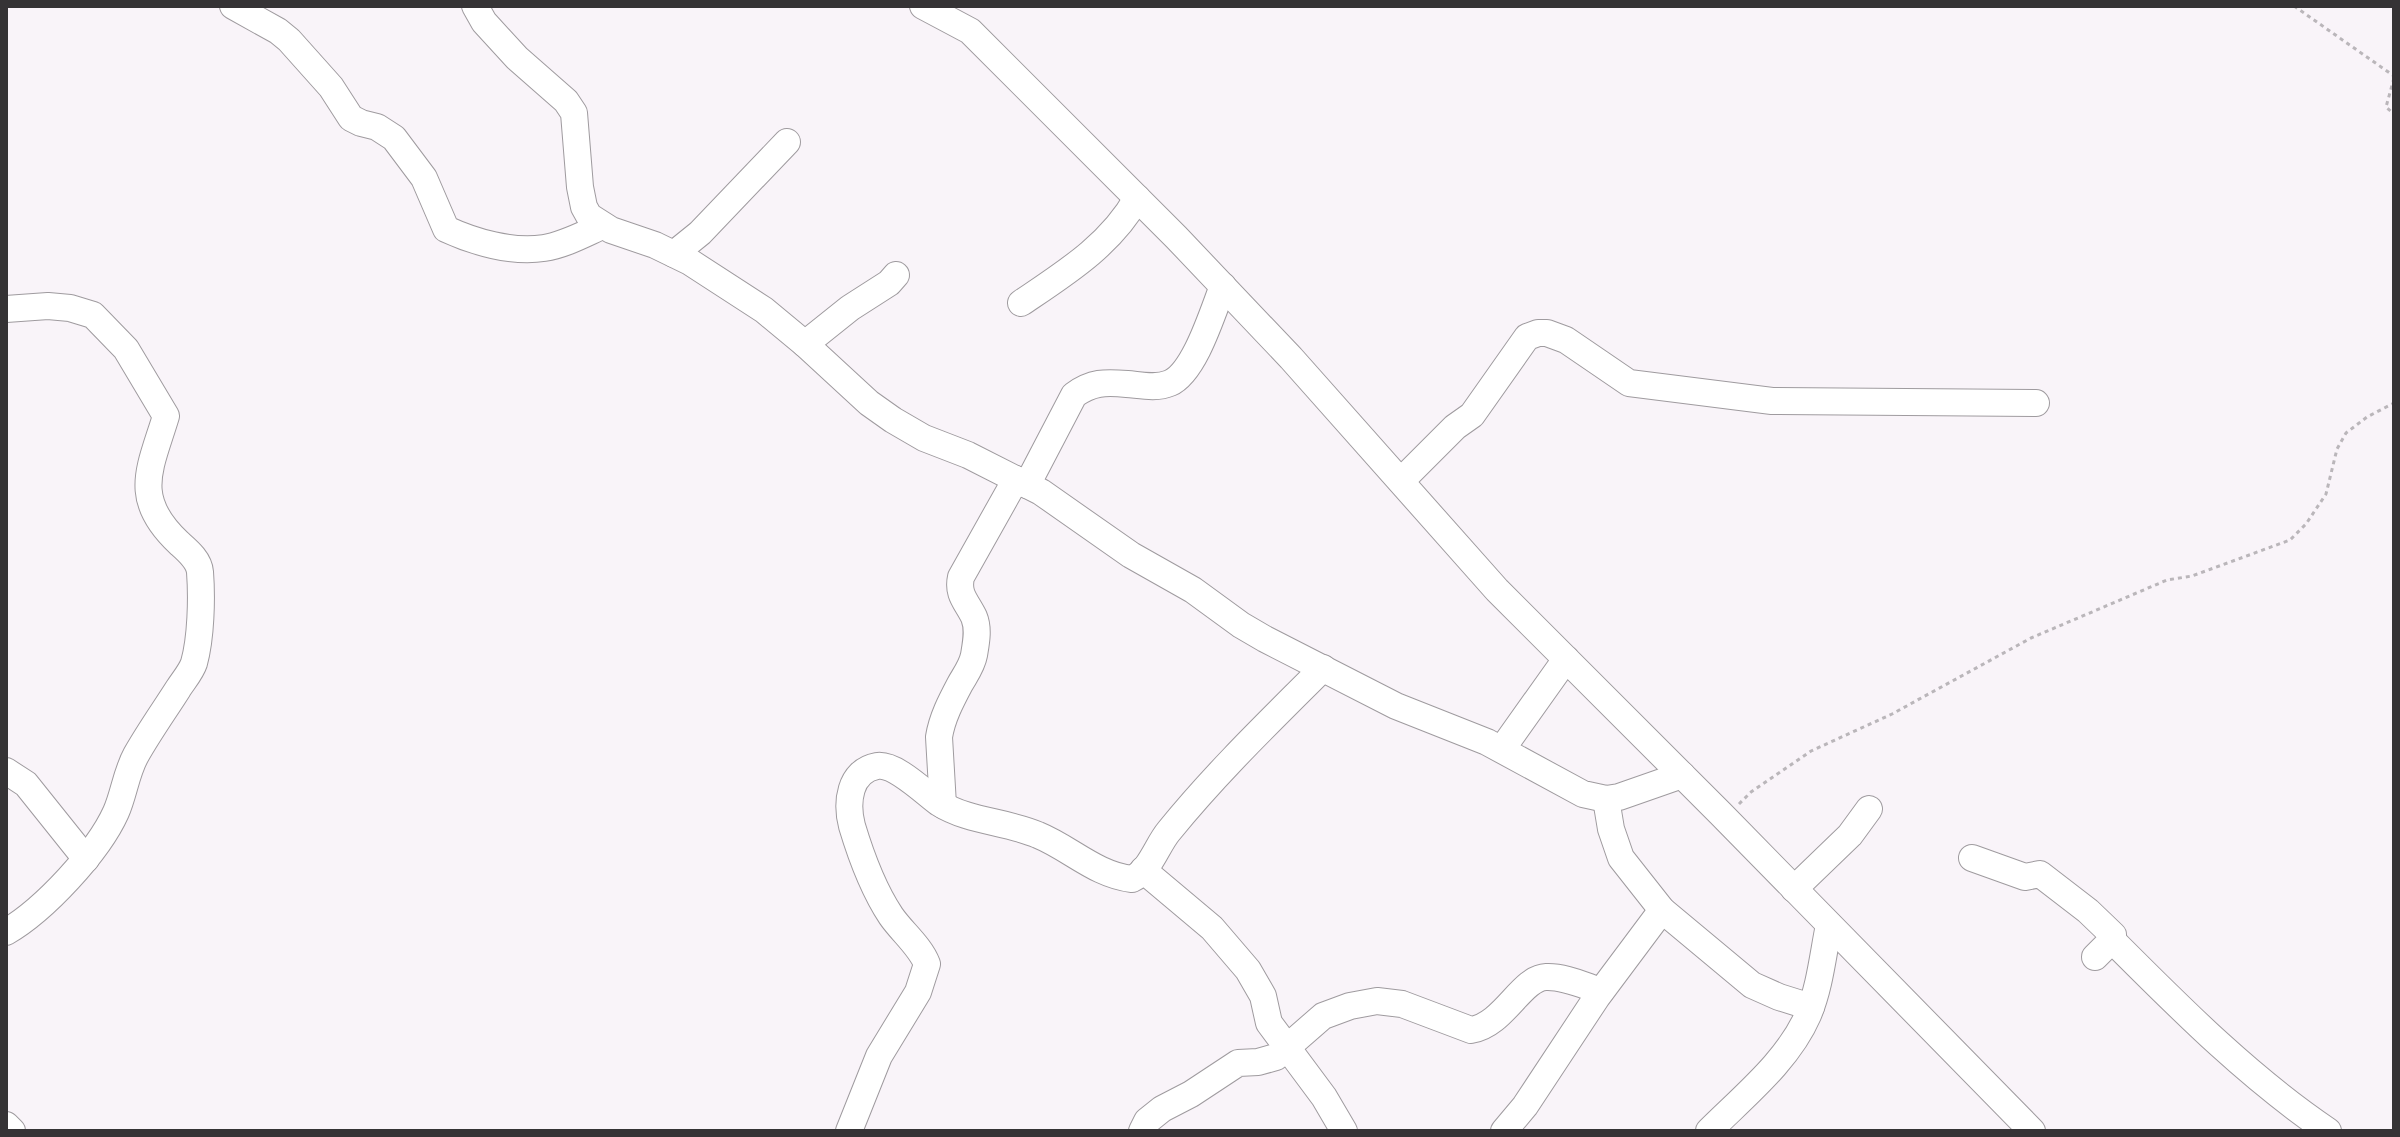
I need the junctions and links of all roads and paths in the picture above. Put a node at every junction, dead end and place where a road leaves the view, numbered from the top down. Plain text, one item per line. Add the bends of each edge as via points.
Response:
1 (233, 6) edge
2 (475, 6) edge
3 (923, 6) edge
4 (2294, 6) edge
5 (2394, 77) edge
6 (2394, 114) edge
7 (787, 142) dead end
8 (1137, 198) junction
9 (602, 226) junction
10 (674, 254) junction
11 (896, 275) dead end
12 (1223, 286) junction
13 (1021, 303) dead end
14 (6, 309) edge
15 (805, 344) junction
16 (2036, 403) dead end
17 (2394, 403) edge
18 (1401, 481) junction
19 (1021, 482) junction
20 (1566, 659) junction
21 (1323, 668) junction
22 (1502, 749) junction
23 (6, 771) edge
24 (1682, 775) junction
25 (1606, 799) junction
26 (943, 805) junction
27 (1869, 809) dead end
28 (1725, 818) junction
29 (1972, 858) dead end
30 (86, 859) junction
31 (1143, 870) junction
32 (1794, 889) junction
33 (1662, 910) junction
34 (1829, 925) junction
35 (6, 932) edge
36 (1601, 991) junction
37 (1811, 1007) junction
38 (1289, 1048) junction
39 (6, 1125) edge
40 (12, 1131) edge
41 (849, 1131) edge
42 (1142, 1131) edge
43 (1344, 1131) edge
44 (1504, 1131) edge
45 (1709, 1131) edge
46 (2032, 1131) edge
47 (2328, 1131) edge

1 - 9 street via 289,40 351,118 394,138 424,178 446,229 523,250 546,248
2 - 9 street via 517,58 574,113 584,207
3 - 8 street via 970,31
4 - 5 path
5 - 6 path via 2386,107
7 - 10 street
8 - 12 street
8 - 13 street via 1087,257
9 - 10 street
10 - 15 street via 764,310
11 - 15 street
12 - 18 street
12 - 19 street via 1183,372 1161,385 1098,382 1085,387 1074,395
14 - 30 street via 48,306 93,315 126,349 166,416 149,468 149,496 155,513 200,568 194,664 134,758 116,813
15 - 19 street via 893,420
16 - 18 street via 1772,401 1629,383 1566,340 1538,333 1527,337 1472,415
17 - 28 path via 2346,433 2326,494 2290,540 2167,580 2031,638 1800,758 1751,792
18 - 20 street
19 - 21 street via 1241,625
19 - 26 street via 961,577 963,602 977,629 973,661 939,737
20 - 22 street
20 - 24 street
21 - 22 street via 1396,706
21 - 31 street via 1168,832
22 - 25 street via 1583,794
23 - 30 street via 26,784
24 - 25 street
24 - 28 street
25 - 33 street via 1621,858
26 - 31 street via 1041,836 1115,876 1132,879
26 - 41 street via 887,767 860,774 849,795 853,827 883,904 927,964 918,992 879,1056
27 - 32 street
28 - 32 street
29 - 47 street via 2025,877 2040,874 2113,935 2104,949
30 - 35 street
31 - 38 street via 1212,928 1248,970 1263,996 1269,1023
32 - 34 street
33 - 36 street
33 - 37 street via 1752,985
34 - 37 street
34 - 46 street
36 - 38 street via 1538,979 1508,1008 1471,1030 1413,1007 1377,1001 1323,1016
36 - 44 street
37 - 45 street via 1778,1062
38 - 42 street via 1267,1060 1238,1063 1162,1109
38 - 43 street
39 - 40 street

